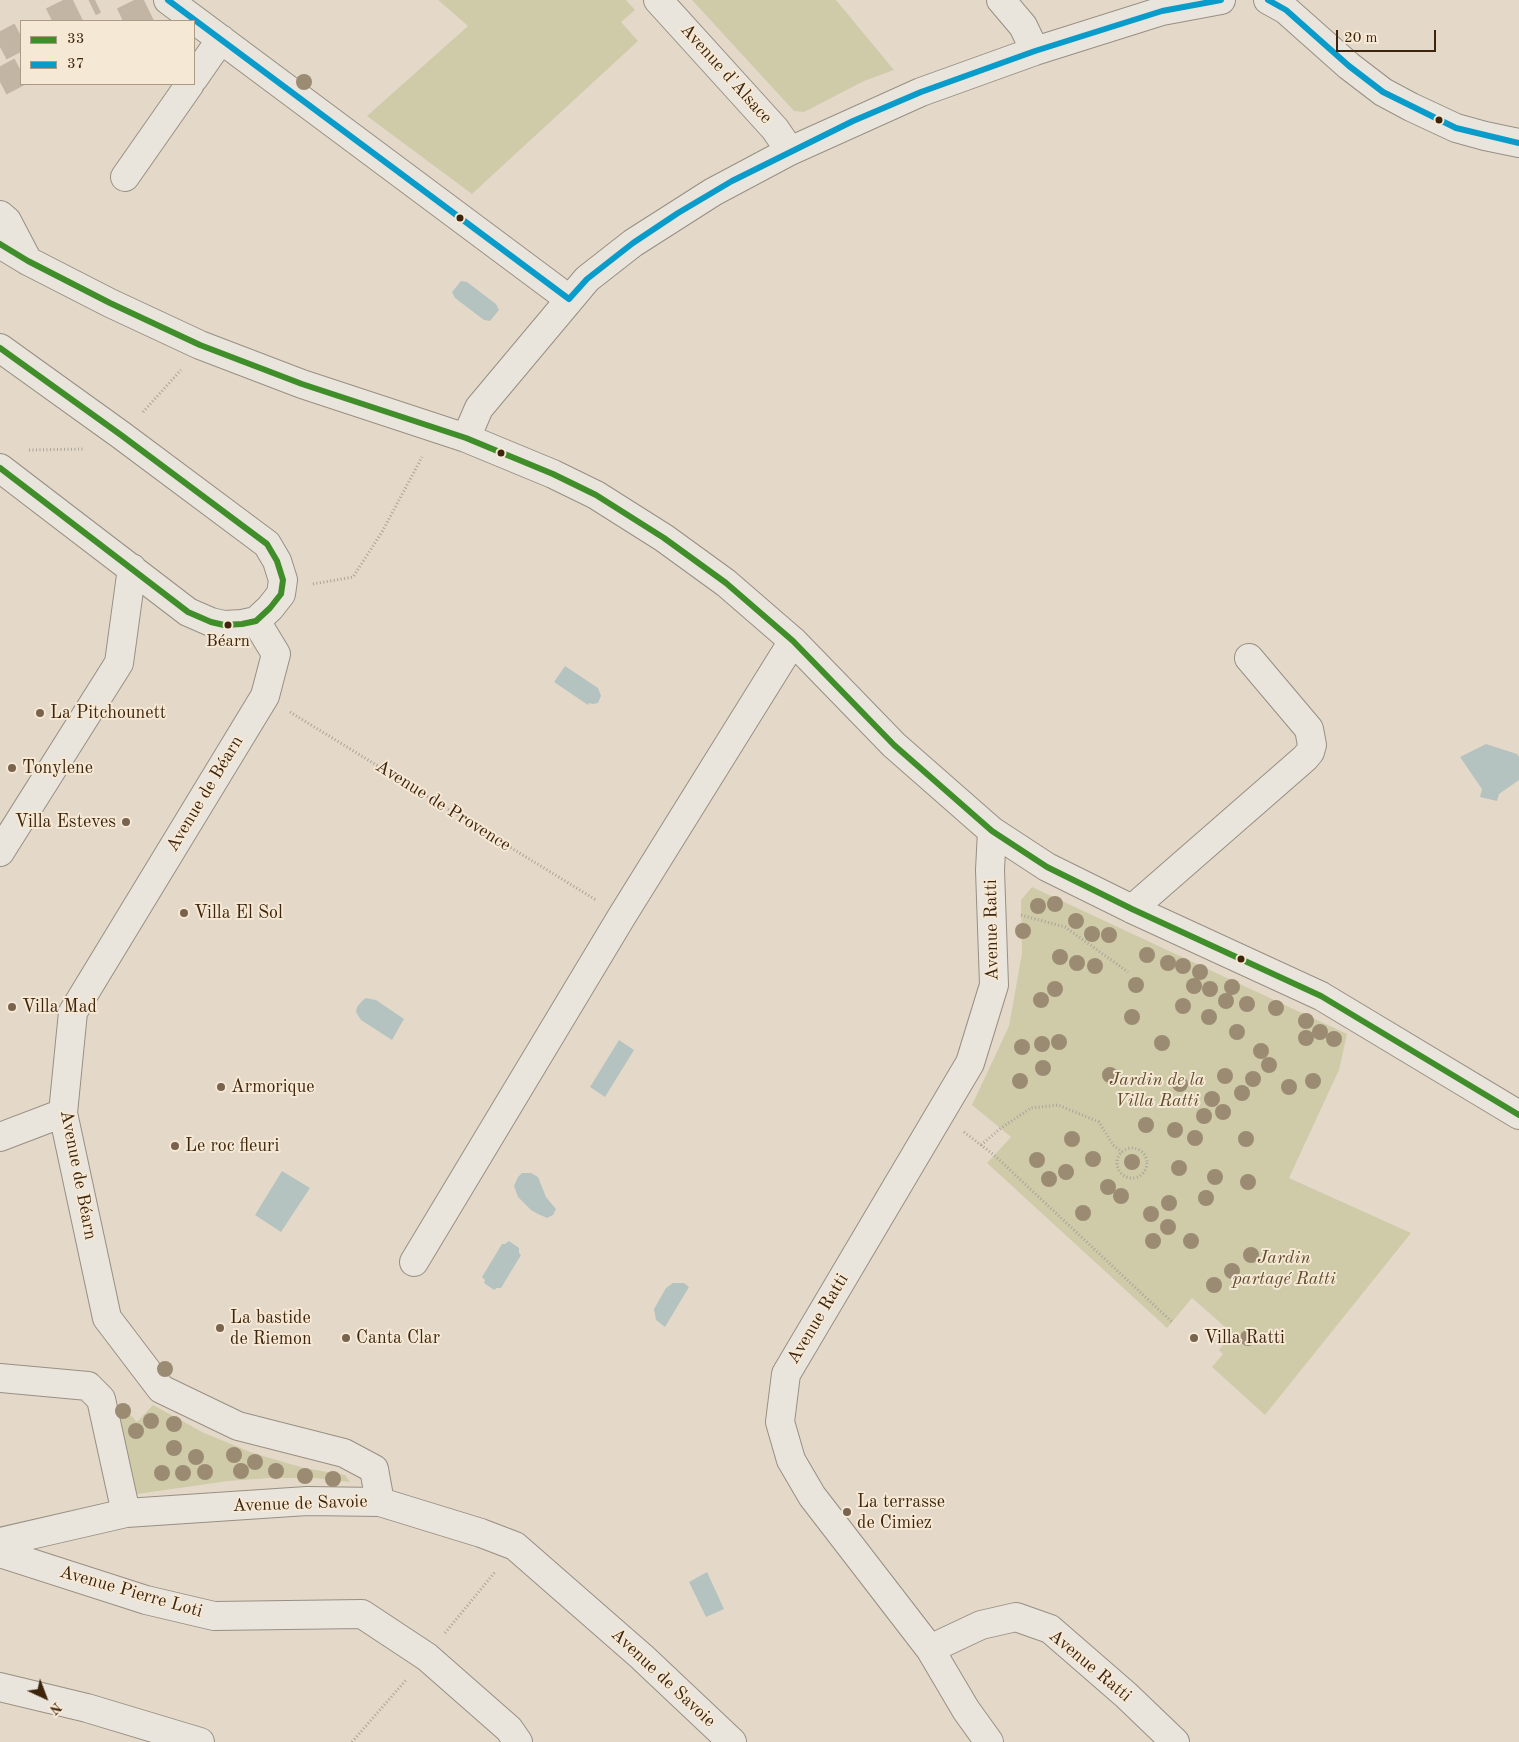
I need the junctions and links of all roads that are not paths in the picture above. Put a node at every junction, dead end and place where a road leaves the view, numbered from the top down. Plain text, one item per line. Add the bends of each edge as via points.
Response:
1 (168, 0) edge
2 (658, 0) edge
3 (1002, 0) edge
4 (1221, 0) edge
5 (1268, 0) edge
6 (1160, 5) edge
7 (221, 39) junction
8 (1035, 51) junction
9 (195, 77) edge
10 (189, 85) edge
11 (1519, 143) edge
12 (790, 151) junction
13 (125, 176) dead end
14 (0, 215) edge
15 (0, 244) edge
16 (28, 261) junction
17 (569, 299) junction
18 (0, 348) edge
19 (466, 438) junction
20 (0, 468) edge
21 (132, 568) junction
22 (256, 621) junction
23 (793, 641) junction
24 (1249, 658) dead end
25 (992, 831) junction
26 (0, 852) edge
27 (1132, 909) junction
28 (63, 1113) junction
29 (1519, 1114) edge
30 (0, 1137) edge
31 (414, 1262) dead end
32 (0, 1378) edge
33 (380, 1502) junction
34 (126, 1512) junction
35 (0, 1542) edge
36 (0, 1553) edge
37 (930, 1650) junction
38 (0, 1687) edge
39 (200, 1742) edge
40 (518, 1742) edge
41 (732, 1742) edge
42 (989, 1742) edge
43 (1175, 1742) edge

1 - 7 street
2 - 12 street, Avenue d'Alsace via 775,128
3 - 8 street via 1023,26
4 - 6 street
5 - 11 street via 1286,10 1383,92 1456,128
6 - 8 street
7 - 9 street
7 - 17 street
8 - 12 street via 921,92
10 - 13 street
12 - 17 street via 671,218 588,279
14 - 16 street
15 - 16 street
16 - 19 street via 200,345 302,384
17 - 19 street via 479,408
18 - 22 street via 267,544 278,561 283,580 281,594
19 - 23 street via 552,474 636,519 692,557
20 - 21 street
21 - 22 street via 188,612 211,622 224,625
21 - 26 street via 119,663
22 - 28 street, Avenue de Béarn via 276,654 264,696 73,1012
23 - 25 street via 894,745
23 - 31 street via 622,916
24 - 27 street via 1309,729 1310,752
25 - 27 street via 1048,867
25 - 37 street, Avenue Ratti via 990,870 994,985 970,1063 786,1374 780,1422 791,1460 812,1496
27 - 29 street via 1321,996
28 - 30 street
28 - 33 street, Avenue de Béarn via 107,1318 161,1389 238,1426 344,1453 374,1469
32 - 34 street via 88,1386 101,1399
33 - 34 street, Avenue de Savoie via 306,1501
33 - 41 street, Avenue de Savoie via 481,1532 515,1546 642,1657
34 - 35 street, Avenue de Savoie
36 - 40 street, Avenue Pierre Loti via 146,1600 214,1616 362,1614 427,1657 509,1729
37 - 42 street
37 - 43 street, Avenue Ratti via 981,1625 1016,1616 1050,1629
38 - 39 street via 87,1708

